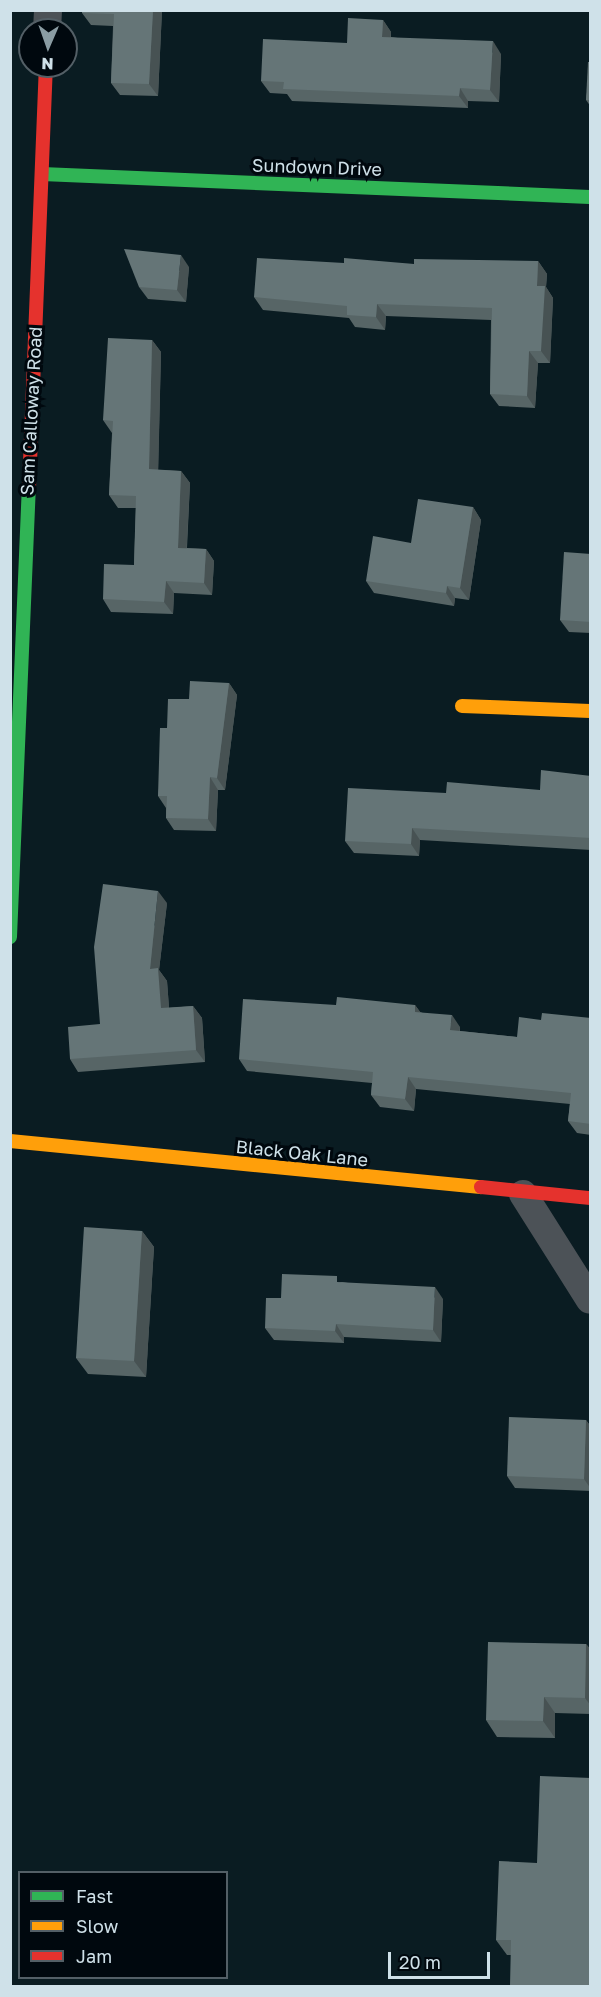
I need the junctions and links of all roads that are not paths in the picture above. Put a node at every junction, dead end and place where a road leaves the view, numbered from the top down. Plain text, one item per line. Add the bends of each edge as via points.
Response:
1 (46, 78) edge
2 (42, 174) junction
3 (591, 197) edge
4 (462, 706) dead end
5 (591, 711) edge
6 (10, 937) edge
7 (10, 1141) edge
8 (523, 1194) junction
9 (591, 1198) edge
10 (591, 1300) edge

1 - 2 street, Sam Calloway Road
2 - 3 street, Sundown Drive
2 - 6 street, Sam Calloway Road
4 - 5 street
7 - 8 street, Black Oak Lane
8 - 9 street, Black Oak Lane
8 - 10 street

